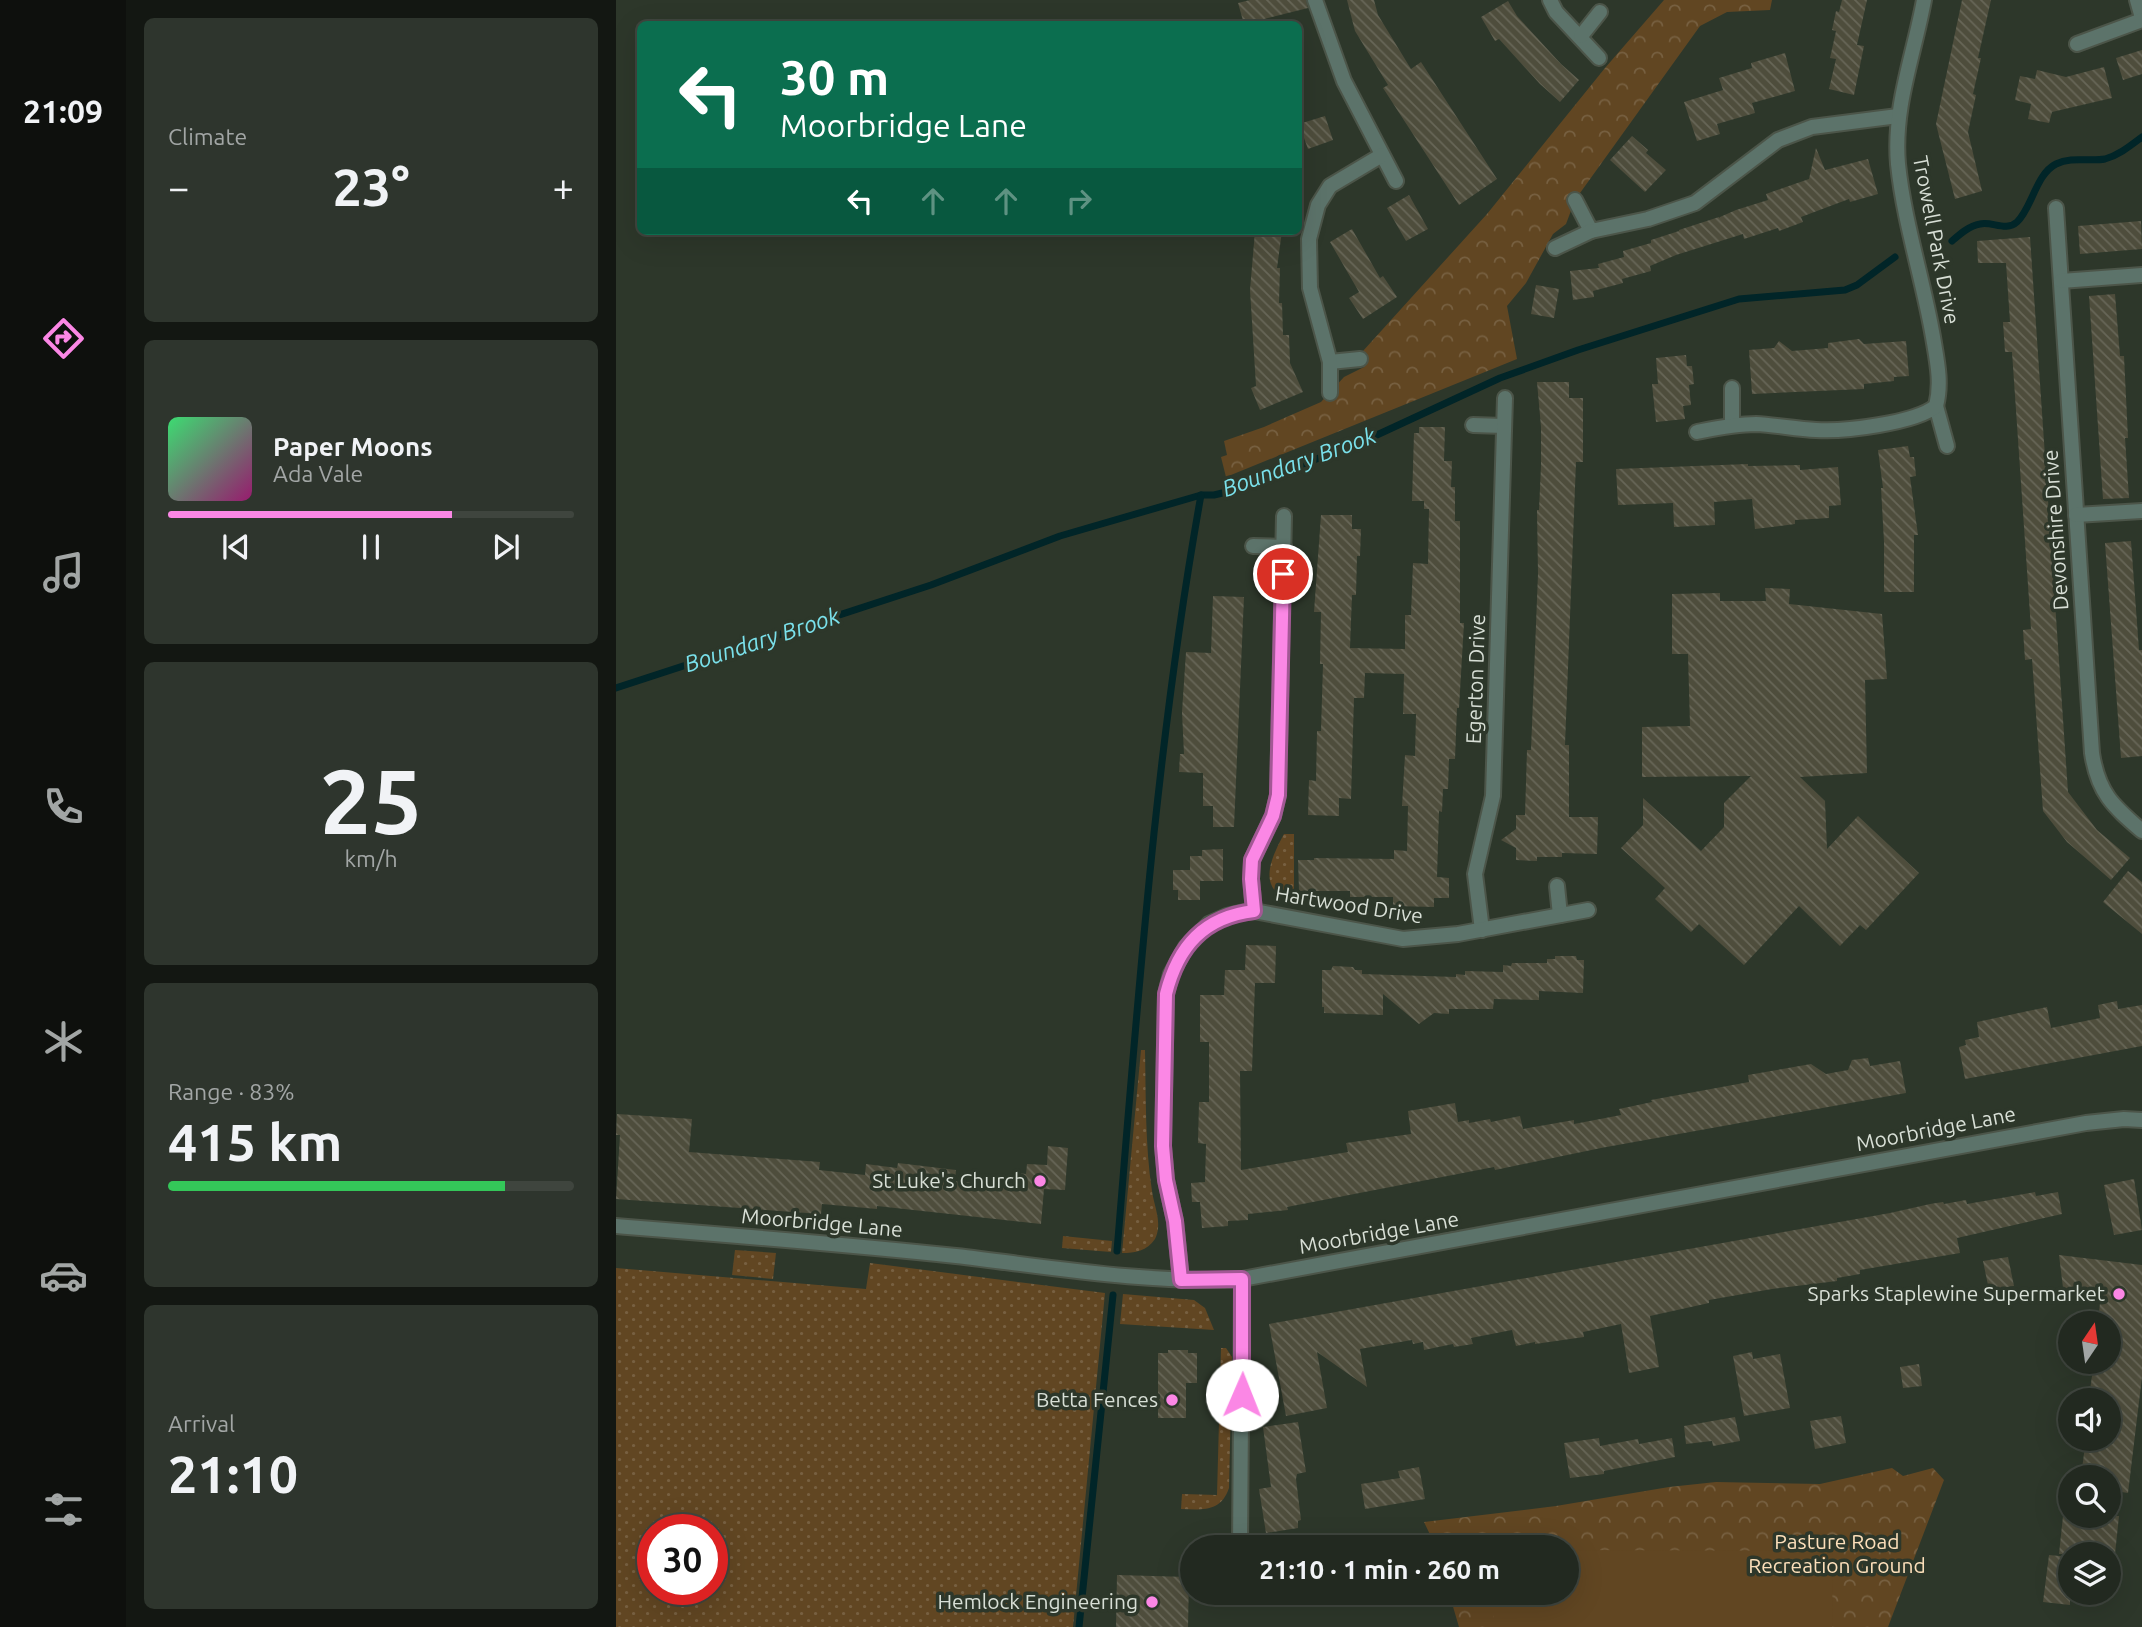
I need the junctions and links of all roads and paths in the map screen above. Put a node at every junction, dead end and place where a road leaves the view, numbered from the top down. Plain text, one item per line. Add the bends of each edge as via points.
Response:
1 (1315, 0) edge
2 (1550, 0) edge
3 (1924, 0) edge
4 (2137, 0) edge
5 (1600, 12) dead end
6 (2142, 19) edge
7 (1581, 36) junction
8 (2077, 44) dead end
9 (1599, 58) dead end
10 (1898, 116) junction
11 (1382, 155) junction
12 (1396, 181) dead end
13 (1575, 200) dead end
14 (2056, 208) dead end
15 (1591, 231) junction
16 (1555, 248) dead end
17 (2142, 275) edge
18 (2061, 281) junction
19 (1360, 359) dead end
20 (1330, 362) junction
21 (1732, 388) dead end
22 (1330, 393) dead end
23 (1505, 398) dead end
24 (1936, 406) junction
25 (1473, 425) dead end
26 (1732, 425) junction
27 (1504, 426) junction
28 (1698, 432) dead end
29 (1947, 446) dead end
30 (2142, 511) edge
31 (2076, 515) junction
32 (1284, 516) dead end
33 (1253, 546) dead end
34 (1284, 547) junction
35 (2142, 831) edge
36 (1557, 886) dead end
37 (1588, 910) dead end
38 (1254, 911) junction
39 (1560, 915) junction
40 (1482, 930) junction
41 (2142, 1120) edge
42 (616, 1226) edge
43 (1242, 1279) junction
44 (1181, 1280) junction
45 (1240, 1535) edge

1 - 11 street via 1344,81
2 - 7 street
3 - 10 street, Trowell Park Drive
4 - 6 street
5 - 7 street
6 - 8 street
7 - 9 street
10 - 15 street via 1812,127 1778,140 1695,204
10 - 24 street, Trowell Park Drive via 1898,163 1939,376
11 - 12 street
11 - 20 street via 1330,186 1318,205 1309,239 1310,288
13 - 15 street
14 - 18 street, Devonshire Drive
15 - 16 street
17 - 18 street
18 - 31 street, Devonshire Drive
19 - 20 street
20 - 22 street
21 - 26 street
23 - 27 street, Egerton Drive
24 - 26 street via 1906,419 1836,430
24 - 29 street, Trowell Park Drive
25 - 27 street
26 - 28 street
27 - 40 street, Egerton Drive via 1493,796 1475,874
30 - 31 street
31 - 35 street, Devonshire Drive via 2095,772 2113,806
32 - 34 street
33 - 34 street
34 - 38 street via 1278,795 1252,860
36 - 39 street
37 - 39 street, Hartwood Drive
38 - 40 street, Hartwood Drive via 1404,939
38 - 44 street, Hartwood Drive via 1227,916 1199,933 1171,974 1166,994 1163,1146
39 - 40 street, Hartwood Drive
41 - 43 street, Moorbridge Lane via 2086,1123
42 - 44 street, Moorbridge Lane
43 - 44 street, Moorbridge Lane
43 - 45 street

